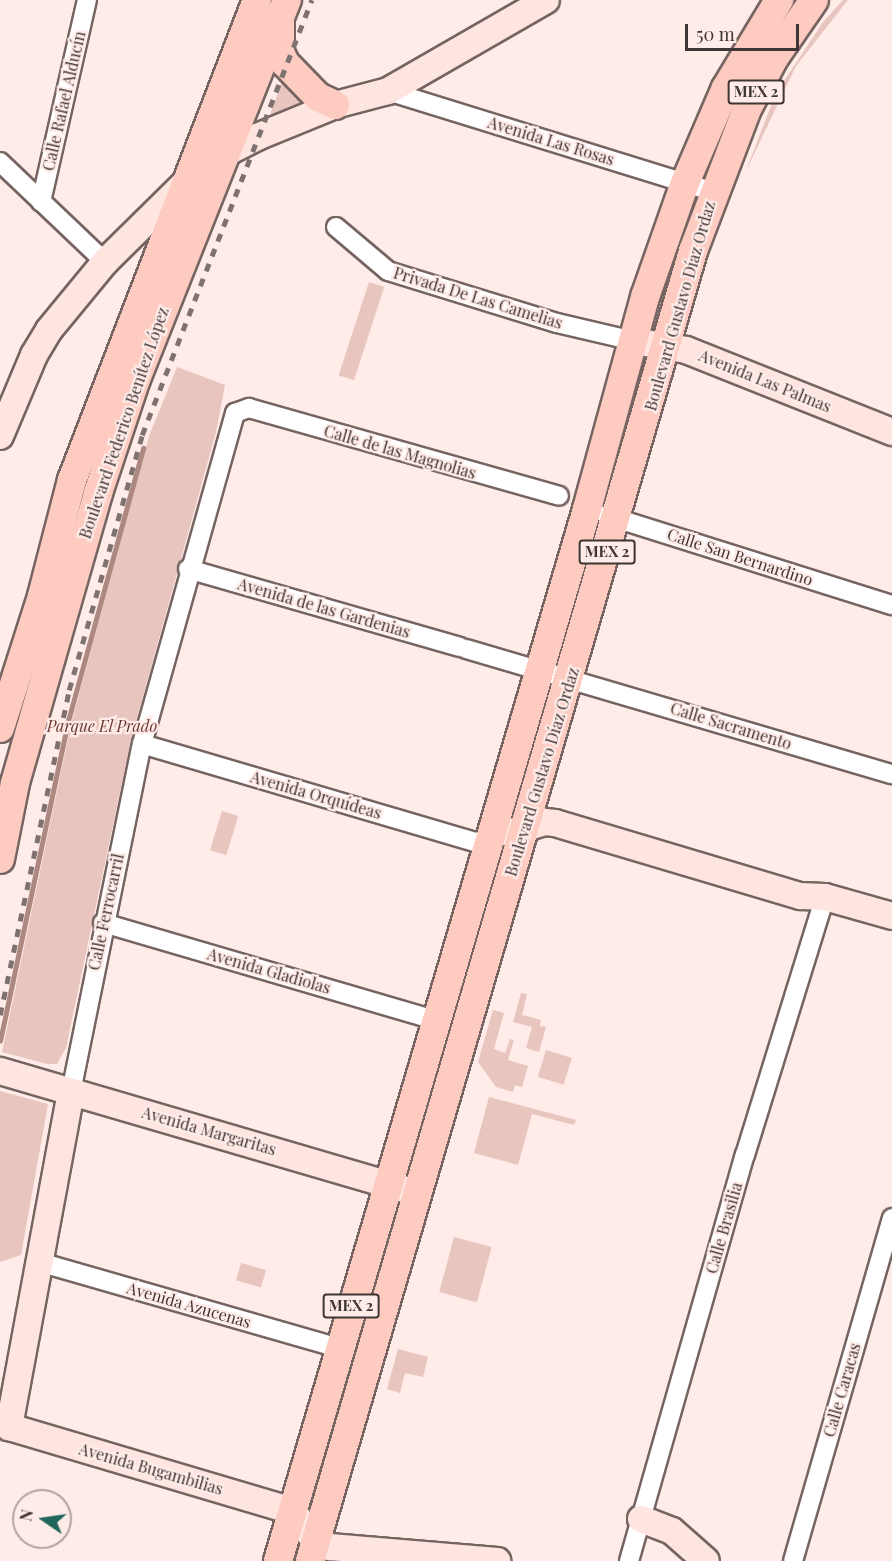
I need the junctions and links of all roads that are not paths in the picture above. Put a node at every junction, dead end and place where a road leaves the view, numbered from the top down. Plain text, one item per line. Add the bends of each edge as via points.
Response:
1 (87, 0) edge
2 (257, 0) edge
3 (546, 0) edge
4 (779, 0) edge
5 (814, 0) edge
6 (284, 7) edge
7 (388, 90) junction
8 (335, 105) junction
9 (224, 154) junction
10 (0, 162) edge
11 (194, 177) junction
12 (685, 183) junction
13 (714, 192) junction
14 (41, 202) junction
15 (336, 227) dead end
16 (105, 262) junction
17 (636, 332) junction
18 (670, 336) junction
19 (242, 407) joint
20 (892, 415) edge
21 (892, 432) edge
22 (0, 436) edge
23 (559, 496) dead end
24 (587, 509) junction
25 (617, 518) junction
26 (188, 569) junction
27 (892, 605) edge
28 (539, 670) junction
29 (571, 678) junction
30 (9, 729) edge
31 (142, 744) junction
32 (892, 774) edge
33 (526, 829) junction
34 (489, 838) junction
35 (0, 858) edge
36 (815, 901) junction
37 (892, 916) edge
38 (103, 923) junction
39 (892, 931) edge
40 (435, 1020) junction
41 (0, 1071) edge
42 (71, 1092) junction
43 (387, 1184) junction
44 (418, 1194) junction
45 (892, 1218) edge
46 (39, 1262) junction
47 (339, 1348) junction
48 (9, 1427) joint
49 (293, 1510) junction
50 (641, 1519) junction
51 (313, 1552) edge
52 (278, 1561) edge
53 (497, 1561) edge
54 (629, 1561) edge
55 (706, 1561) edge
56 (793, 1561) edge

1 - 14 street, Calle Rafael Alducín
2 - 11 main road, Boulevard Federico Benítez López
3 - 7 street
4 - 12 main road, Boulevard Gustavo Díaz Ordaz / MEX 2 via 735,68
5 - 13 main road, Boulevard Gustavo Díaz Ordaz / MEX 2 via 763,79
6 - 8 main road via 280,52 285,63 318,97
6 - 9 main road, Boulevard Federico Benítez López
7 - 8 street
7 - 12 street, Avenida Las Rosas
8 - 9 street
9 - 11 street
9 - 30 main road, Boulevard Federico Benítez López via 136,379 98,493
10 - 14 street
11 - 16 street
11 - 30 main road, Boulevard Federico Benítez López via 72,480
12 - 13 street, Avenida Las Rosas
12 - 17 main road, Boulevard Gustavo Díaz Ordaz / MEX 2
13 - 18 main road, Boulevard Gustavo Díaz Ordaz / MEX 2
14 - 16 street
15 - 17 street, Privada De Las Camelias via 388,271 557,323
16 - 22 street via 49,330 26,372
17 - 18 street, Avenida Las Palmas
17 - 24 main road, Boulevard Gustavo Díaz Ordaz / MEX 2
18 - 20 street, Avenida Las Palmas
18 - 21 street, Avenida Las Palmas
18 - 25 main road, Boulevard Gustavo Díaz Ordaz / MEX 2
19 - 23 street, Calle de las Magnolias
19 - 26 street, Calle Ferrocarril via 232,418
24 - 25 street, Calle San Bernardino
24 - 28 main road, Boulevard Gustavo Díaz Ordaz / MEX 2
25 - 27 street, Calle San Bernardino
25 - 29 main road, Boulevard Gustavo Díaz Ordaz / MEX 2
26 - 28 street, Avenida de las Gardenias
26 - 31 street, Calle Ferrocarril
28 - 29 street, Calle Sacramento
28 - 34 main road, Boulevard Gustavo Díaz Ordaz / MEX 2
29 - 32 street, Calle Sacramento
29 - 33 main road, Boulevard Gustavo Díaz Ordaz / MEX 2
30 - 35 main road via 15,783
31 - 34 street, Avenida Orquídeas via 476,842
31 - 38 street, Calle Ferrocarril
33 - 34 street
33 - 36 street via 555,823
33 - 44 main road, Boulevard Gustavo Díaz Ordaz / MEX 2
34 - 40 main road, Boulevard Gustavo Díaz Ordaz / MEX 2
36 - 37 street
36 - 39 street
36 - 50 street, Calle Brasilia
38 - 40 street, Avenida Gladiolas
38 - 42 street, Calle Ferrocarril
40 - 43 main road, Boulevard Gustavo Díaz Ordaz / MEX 2
41 - 42 street, Avenida Margaritas
42 - 43 street, Avenida Margaritas
42 - 46 street, Calle Ferrocarril
43 - 44 street, Avenida Margaritas
43 - 47 main road, Boulevard Gustavo Díaz Ordaz / MEX 2
44 - 51 main road, Boulevard Gustavo Díaz Ordaz / MEX 2
45 - 56 street, Calle Caracas
46 - 47 street, Avenida Azucenas
46 - 48 street, Calle Ferrocarril
47 - 49 main road, Boulevard Gustavo Díaz Ordaz / MEX 2
48 - 49 street, Avenida Bugambilias
49 - 51 street
49 - 52 main road, Boulevard Gustavo Díaz Ordaz / MEX 2
50 - 54 street, Calle Brasilia
50 - 55 street via 672,1531
51 - 53 street

